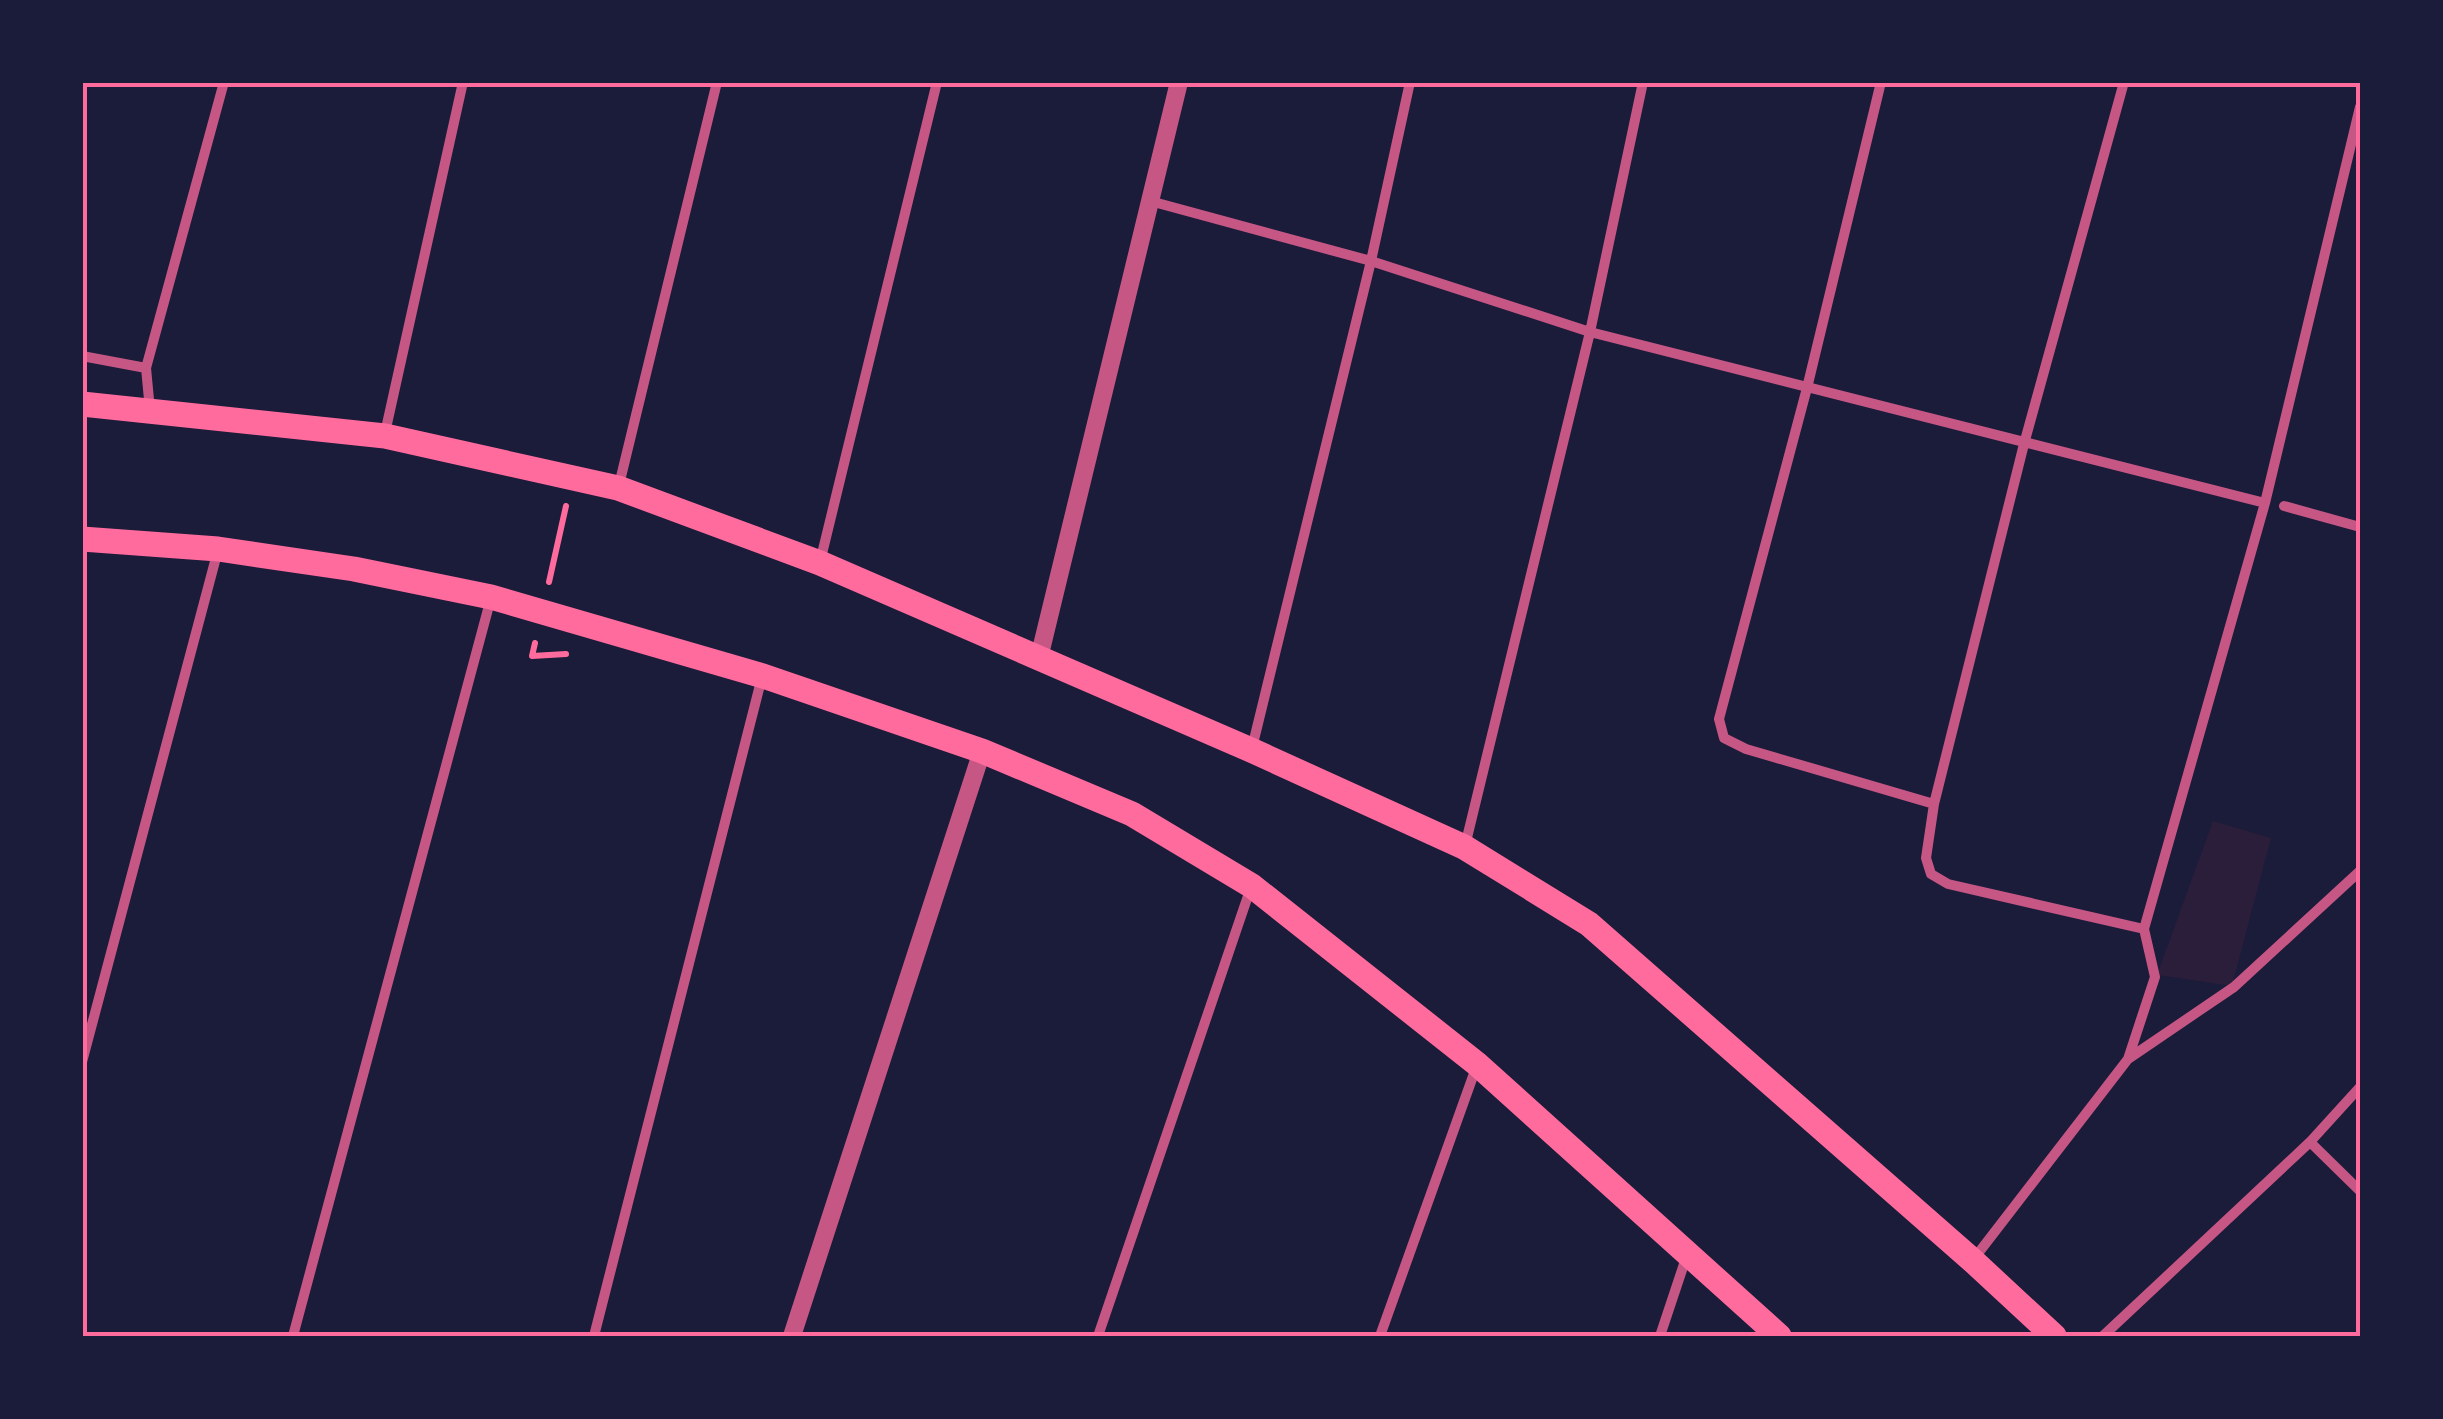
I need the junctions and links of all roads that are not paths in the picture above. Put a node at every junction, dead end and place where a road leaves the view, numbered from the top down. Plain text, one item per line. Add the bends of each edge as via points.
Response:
1 (224, 82) edge
2 (463, 82) edge
3 (717, 82) edge
4 (937, 82) edge
5 (1179, 82) edge
6 (1410, 82) edge
7 (1643, 82) edge
8 (1881, 82) edge
9 (2124, 82) edge
10 (2360, 106) edge
11 (1150, 200) junction
12 (1371, 262) junction
13 (1590, 332) junction
14 (82, 356) edge
15 (146, 368) junction
16 (1807, 388) junction
17 (82, 404) edge
18 (150, 411) junction
19 (384, 436) junction
20 (2024, 444) junction
21 (618, 488) junction
22 (2265, 503) junction
23 (2284, 506) dead end
24 (2360, 527) edge
25 (82, 539) edge
26 (218, 549) junction
27 (820, 563) junction
28 (491, 597) junction
29 (1039, 658) junction
30 (762, 676) junction
31 (1251, 750) junction
32 (982, 752) junction
33 (1934, 804) junction
34 (1464, 847) junction
35 (2360, 871) edge
36 (1252, 886) junction
37 (2144, 929) junction
38 (2128, 1058) junction
39 (82, 1062) edge
40 (1477, 1064) junction
41 (2360, 1087) edge
42 (2310, 1142) junction
43 (2360, 1191) edge
44 (1687, 1254) junction
45 (1972, 1260) junction
46 (293, 1336) edge
47 (594, 1336) edge
48 (792, 1336) edge
49 (1098, 1336) edge
50 (1380, 1336) edge
51 (1660, 1336) edge
52 (1779, 1336) edge
53 (2054, 1336) edge
54 (2103, 1336) edge

1 - 15 street
2 - 19 street
3 - 21 street
4 - 27 street
5 - 11 street
6 - 12 street
7 - 13 street
8 - 16 street
9 - 20 street
10 - 22 street
11 - 12 street
11 - 29 street
12 - 13 street
12 - 31 street
13 - 16 street
13 - 34 street
14 - 15 street
15 - 18 street
16 - 20 street
16 - 33 street via 1719,719 1724,738
17 - 18 main road
18 - 19 main road
19 - 21 main road
20 - 22 street
20 - 33 street
21 - 27 main road
22 - 37 street
23 - 24 street
25 - 26 main road
26 - 28 main road
26 - 39 street
27 - 29 main road
28 - 30 main road
28 - 46 street
29 - 31 main road
30 - 32 main road
30 - 47 street
31 - 34 main road
32 - 36 main road via 1132,814
32 - 48 street
33 - 37 street via 1926,858 1931,874 1948,884
34 - 45 main road via 1589,924
35 - 38 street via 2234,987
36 - 40 main road
36 - 49 street
37 - 38 street via 2155,976
38 - 45 street
40 - 44 main road
40 - 50 street
41 - 42 street
42 - 43 street
42 - 54 street
44 - 51 street
44 - 52 main road
45 - 53 main road

